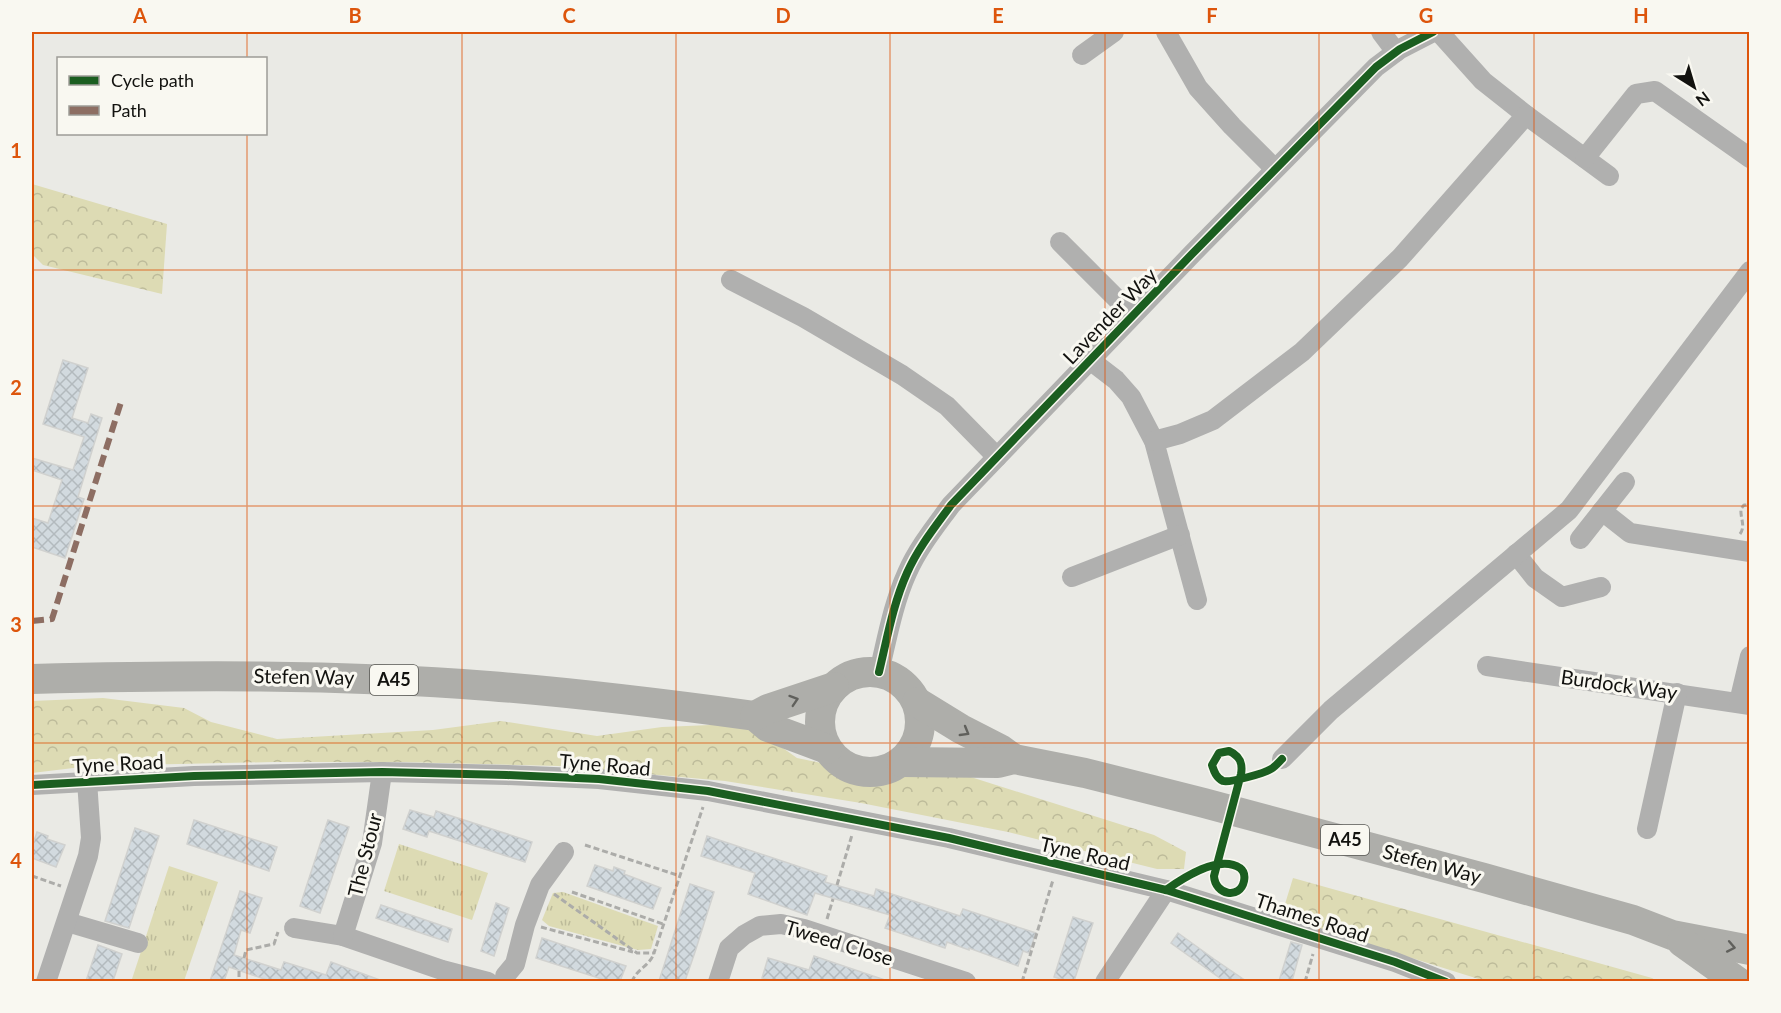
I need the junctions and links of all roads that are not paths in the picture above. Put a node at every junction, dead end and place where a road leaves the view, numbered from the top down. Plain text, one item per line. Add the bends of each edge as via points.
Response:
1 (1114, 32) edge
2 (1166, 32) edge
3 (1381, 32) edge
4 (1433, 32) edge
5 (1439, 32) edge
6 (1396, 52) junction
7 (1082, 55) dead end
8 (1526, 115) junction
9 (1585, 158) junction
10 (1749, 158) edge
11 (1275, 169) junction
12 (1610, 176) dead end
13 (1060, 242) dead end
14 (1749, 271) edge
15 (731, 280) dead end
16 (1133, 315) junction
17 (1090, 360) junction
18 (1154, 441) junction
19 (997, 457) junction
20 (1625, 482) dead end
21 (1602, 511) junction
22 (1180, 535) junction
23 (1580, 539) dead end
24 (1743, 551) edge
25 (1516, 554) junction
26 (1072, 577) dead end
27 (1601, 587) dead end
28 (1197, 600) dead end
29 (1749, 656) edge
30 (1487, 666) dead end
31 (879, 672) junction
32 (32, 680) edge
33 (834, 687) junction
34 (1677, 693) junction
35 (917, 702) junction
36 (1744, 704) edge
37 (755, 716) junction
38 (827, 749) junction
39 (1014, 759) junction
40 (1282, 759) dead end
41 (902, 762) junction
42 (382, 772) junction
43 (87, 781) junction
44 (32, 785) edge
45 (1647, 829) dead end
46 (564, 852) dead end
47 (1166, 890) junction
48 (67, 922) junction
49 (294, 928) road end
50 (1672, 935) junction
51 (343, 936) junction
52 (138, 943) dead end
53 (1749, 950) edge
54 (917, 974) edge
55 (440, 976) edge
56 (499, 980) edge
57 (46, 981) edge
58 (718, 981) edge
59 (966, 981) edge
60 (1104, 981) edge
61 (1446, 981) edge
62 (1738, 981) edge

1 - 7 street
2 - 11 street via 1198,88
3 - 6 street
4 - 6 street, Lavender Way
5 - 8 street via 1483,81
6 - 11 street, Lavender Way via 1376,67
8 - 9 street
8 - 18 street via 1400,258 1302,352 1213,420
9 - 10 street via 1636,94 1655,91
9 - 12 street
11 - 16 street, Lavender Way
13 - 16 street
14 - 25 street via 1569,510
15 - 19 street via 903,375 947,406
16 - 17 street, Lavender Way
17 - 18 street via 1131,396
17 - 19 street, Lavender Way
18 - 22 street
19 - 31 street, Lavender Way via 951,506 907,572 891,616
20 - 21 street
21 - 23 street
21 - 24 street via 1630,533
22 - 26 street
22 - 28 street
25 - 27 street via 1535,578 1562,597
25 - 40 street via 1331,710
29 - 36 street
30 - 34 street, Burdock Way
31 - 33 highway via 847,677
31 - 35 highway via 908,688
32 - 37 highway, Stefen Way / A45 via 170,675 369,679 613,697
37 -> 33 highway
33 - 38 highway via 824,701 820,717
34 - 36 street, Burdock Way
34 - 45 street
35 -> 39 highway, Stefen Way / A45
35 - 41 highway via 920,735
37 - 38 highway, Stefen Way / A45 via 768,728
38 - 41 highway via 838,762 870,773
39 - 41 highway, Stefen Way / A45 via 998,763
39 - 50 highway, Stefen Way / A45 via 1216,806 1586,906
42 - 43 street, Tyne Road
42 - 47 street, Tyne Road via 599,779 708,791 949,838
42 - 51 street, The Stour via 372,843
43 - 44 street, Tyne Road
43 - 48 street via 91,838
46 - 56 street via 540,885 515,964
47 - 60 street
47 - 61 street, Thames Road
48 - 52 street
48 - 57 street
49 - 51 street
50 -> 53 highway, A45
50 - 62 highway, A45
51 - 55 street
54 - 58 street, Tweed Close via 804,929 781,924 760,926 729,948
54 - 59 street, Tweed Close
55 - 56 street

